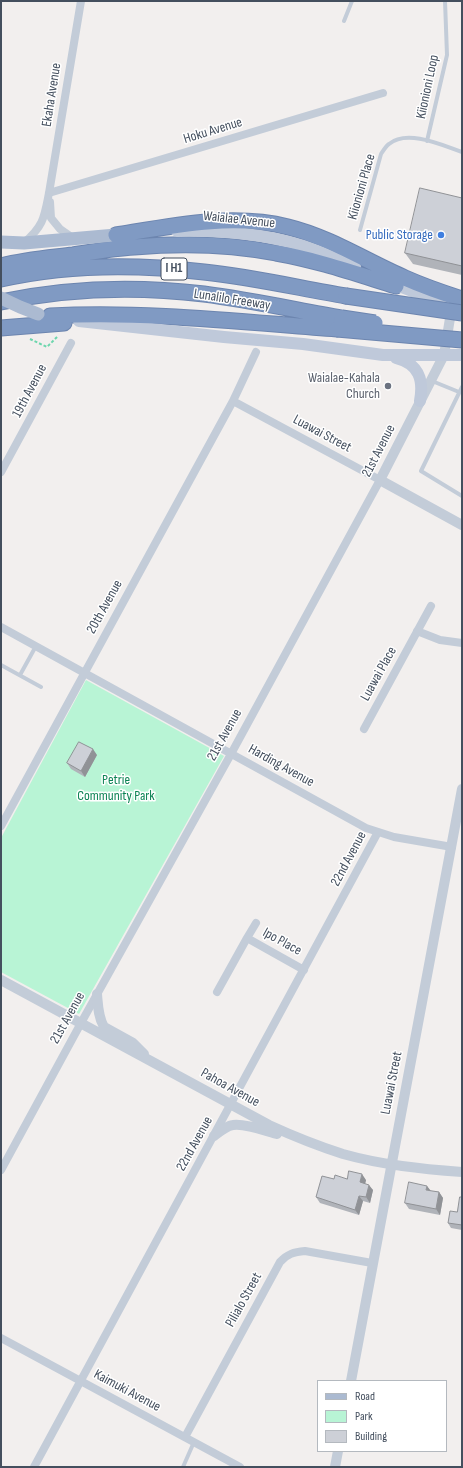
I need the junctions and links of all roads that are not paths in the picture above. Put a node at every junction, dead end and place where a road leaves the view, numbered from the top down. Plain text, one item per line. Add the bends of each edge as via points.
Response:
1 (81, 1) edge
2 (352, 1) edge
3 (445, 1) edge
4 (344, 21) dead end
5 (383, 93) dead end
6 (427, 141) junction
7 (462, 152) edge
8 (49, 193) junction
9 (360, 230) dead end
10 (116, 235) junction
11 (74, 239) junction
12 (1, 242) edge
13 (24, 243) junction
14 (1, 266) edge
15 (1, 279) edge
16 (396, 286) junction
17 (1, 298) edge
18 (1, 302) edge
19 (460, 307) edge
20 (44, 315) junction
21 (84, 321) junction
22 (340, 324) junction
23 (1, 328) edge
24 (462, 336) edge
25 (462, 340) edge
26 (71, 343) dead end
27 (256, 352) dead end
28 (383, 355) junction
29 (444, 355) junction
30 (462, 355) edge
31 (430, 380) junction
32 (462, 387) edge
33 (459, 392) junction
34 (233, 401) junction
35 (420, 401) junction
36 (1, 472) edge
37 (380, 480) junction
38 (462, 496) edge
39 (462, 525) edge
40 (431, 606) dead end
41 (1, 627) edge
42 (418, 631) junction
43 (462, 644) edge
44 (36, 646) junction
45 (1, 665) edge
46 (84, 673) junction
47 (20, 675) junction
48 (41, 687) dead end
49 (364, 729) dead end
50 (231, 754) junction
51 (462, 789) edge
52 (1, 826) edge
53 (378, 832) junction
54 (452, 847) junction
55 (256, 923) dead end
56 (247, 938) junction
57 (304, 970) junction
58 (1, 980) edge
59 (217, 992) dead end
60 (97, 994) junction
61 (81, 1023) junction
62 (151, 1061) junction
63 (231, 1104) junction
64 (214, 1136) junction
65 (310, 1143) junction
66 (391, 1164) junction
67 (1, 1170) edge
68 (462, 1172) edge
69 (372, 1263) junction
70 (1, 1338) edge
71 (351, 1380) edge
72 (80, 1381) junction
73 (185, 1437) junction
74 (194, 1442) junction
75 (338, 1452) edge
76 (34, 1467) edge
77 (183, 1467) edge
78 (240, 1467) edge
79 (335, 1467) edge

1 - 8 street, Ekaha Avenue
2 - 4 lane
3 - 6 lane, Kiionioni Loop via 447,55
5 - 8 street, Hoku Avenue
6 - 7 lane, Kiionioni Loop
6 - 9 lane, Kiionioni Place via 400,138 388,144 381,154
8 - 11 street, Ekaha Avenue via 51,218 60,229
8 - 13 street, Ekaha Avenue via 44,217 36,232
10 - 11 main road, Waialae Avenue
10 - 16 main road, Waialae Avenue via 205,231 278,240 318,251
10 - 19 highway via 207,222 244,221 289,227 333,243
11 - 13 main road, Waialae Avenue
12 - 13 main road, Waialae Avenue
14 - 16 highway via 133,247 199,245 238,247 276,253
15 - 19 highway, Lunalilo Freeway / I H1, bridge via 74,269 141,267 212,273 346,296
16 - 19 main road, Waialae Avenue
17 - 20 main road, bridge
18 - 22 highway, Lunalilo Freeway / I H1 via 76,291 141,289 203,294
19 - 29 street, 21st Avenue
20 - 21 main road
20 - 22 highway via 128,315
21 - 23 highway
21 - 28 main road
22 - 24 highway, Lunalilo Freeway / I H1, bridge
22 - 25 highway, bridge
26 - 36 street, 19th Avenue
27 - 34 street, 20th Avenue
28 - 29 main road
28 - 35 main road via 413,366 421,382
29 - 30 main road
29 - 31 street, 21st Avenue
31 - 33 lane
31 - 35 street, 21st Avenue
32 - 33 lane
33 - 38 lane via 421,471
34 - 37 street, Luawai Street
34 - 46 street, 20th Avenue
35 - 37 street, 21st Avenue
37 - 39 street, Luawai Street
37 - 50 street, 21st Avenue
40 - 42 street, Luawai Place
41 - 44 street, Harding Avenue
42 - 43 street via 440,640
42 - 49 street, Luawai Place
44 - 46 street, Harding Avenue
44 - 47 lane
45 - 47 lane
46 - 50 street, Harding Avenue
46 - 52 street, 20th Avenue
47 - 48 lane
50 - 53 street, Harding Avenue via 366,828
50 - 60 street, 21st Avenue
51 - 54 street, Luawai Street
53 - 54 street, Harding Avenue
53 - 57 street, 22nd Avenue
54 - 66 street, Luawai Street
55 - 56 street, Ipo Place
56 - 57 street, Ipo Place
56 - 59 street, Ipo Place
57 - 63 street, 22nd Avenue
58 - 61 street, Pahoa Avenue
60 - 61 street, 21st Avenue
60 - 62 street via 99,1014 104,1026 133,1042
61 - 62 street, Pahoa Avenue
61 - 67 street, 21st Avenue
62 - 63 street, Pahoa Avenue
63 - 64 street, 22nd Avenue
63 - 65 street, Pahoa Avenue via 269,1125
64 - 65 street via 234,1125
64 - 72 street, 22nd Avenue
65 - 66 street, Pahoa Avenue via 344,1154
66 - 68 street, Pahoa Avenue
66 - 69 street, Luawai Street
69 - 71 street, Luawai Street
69 - 73 street, Pilialo Street via 305,1251 286,1255
70 - 72 street, Kaimuki Avenue
72 - 73 street, Kaimuki Avenue
72 - 76 street, 22nd Avenue
73 - 74 street, Kaimuki Avenue
74 - 77 lane
74 - 78 street, Kaimuki Avenue
75 - 79 street

